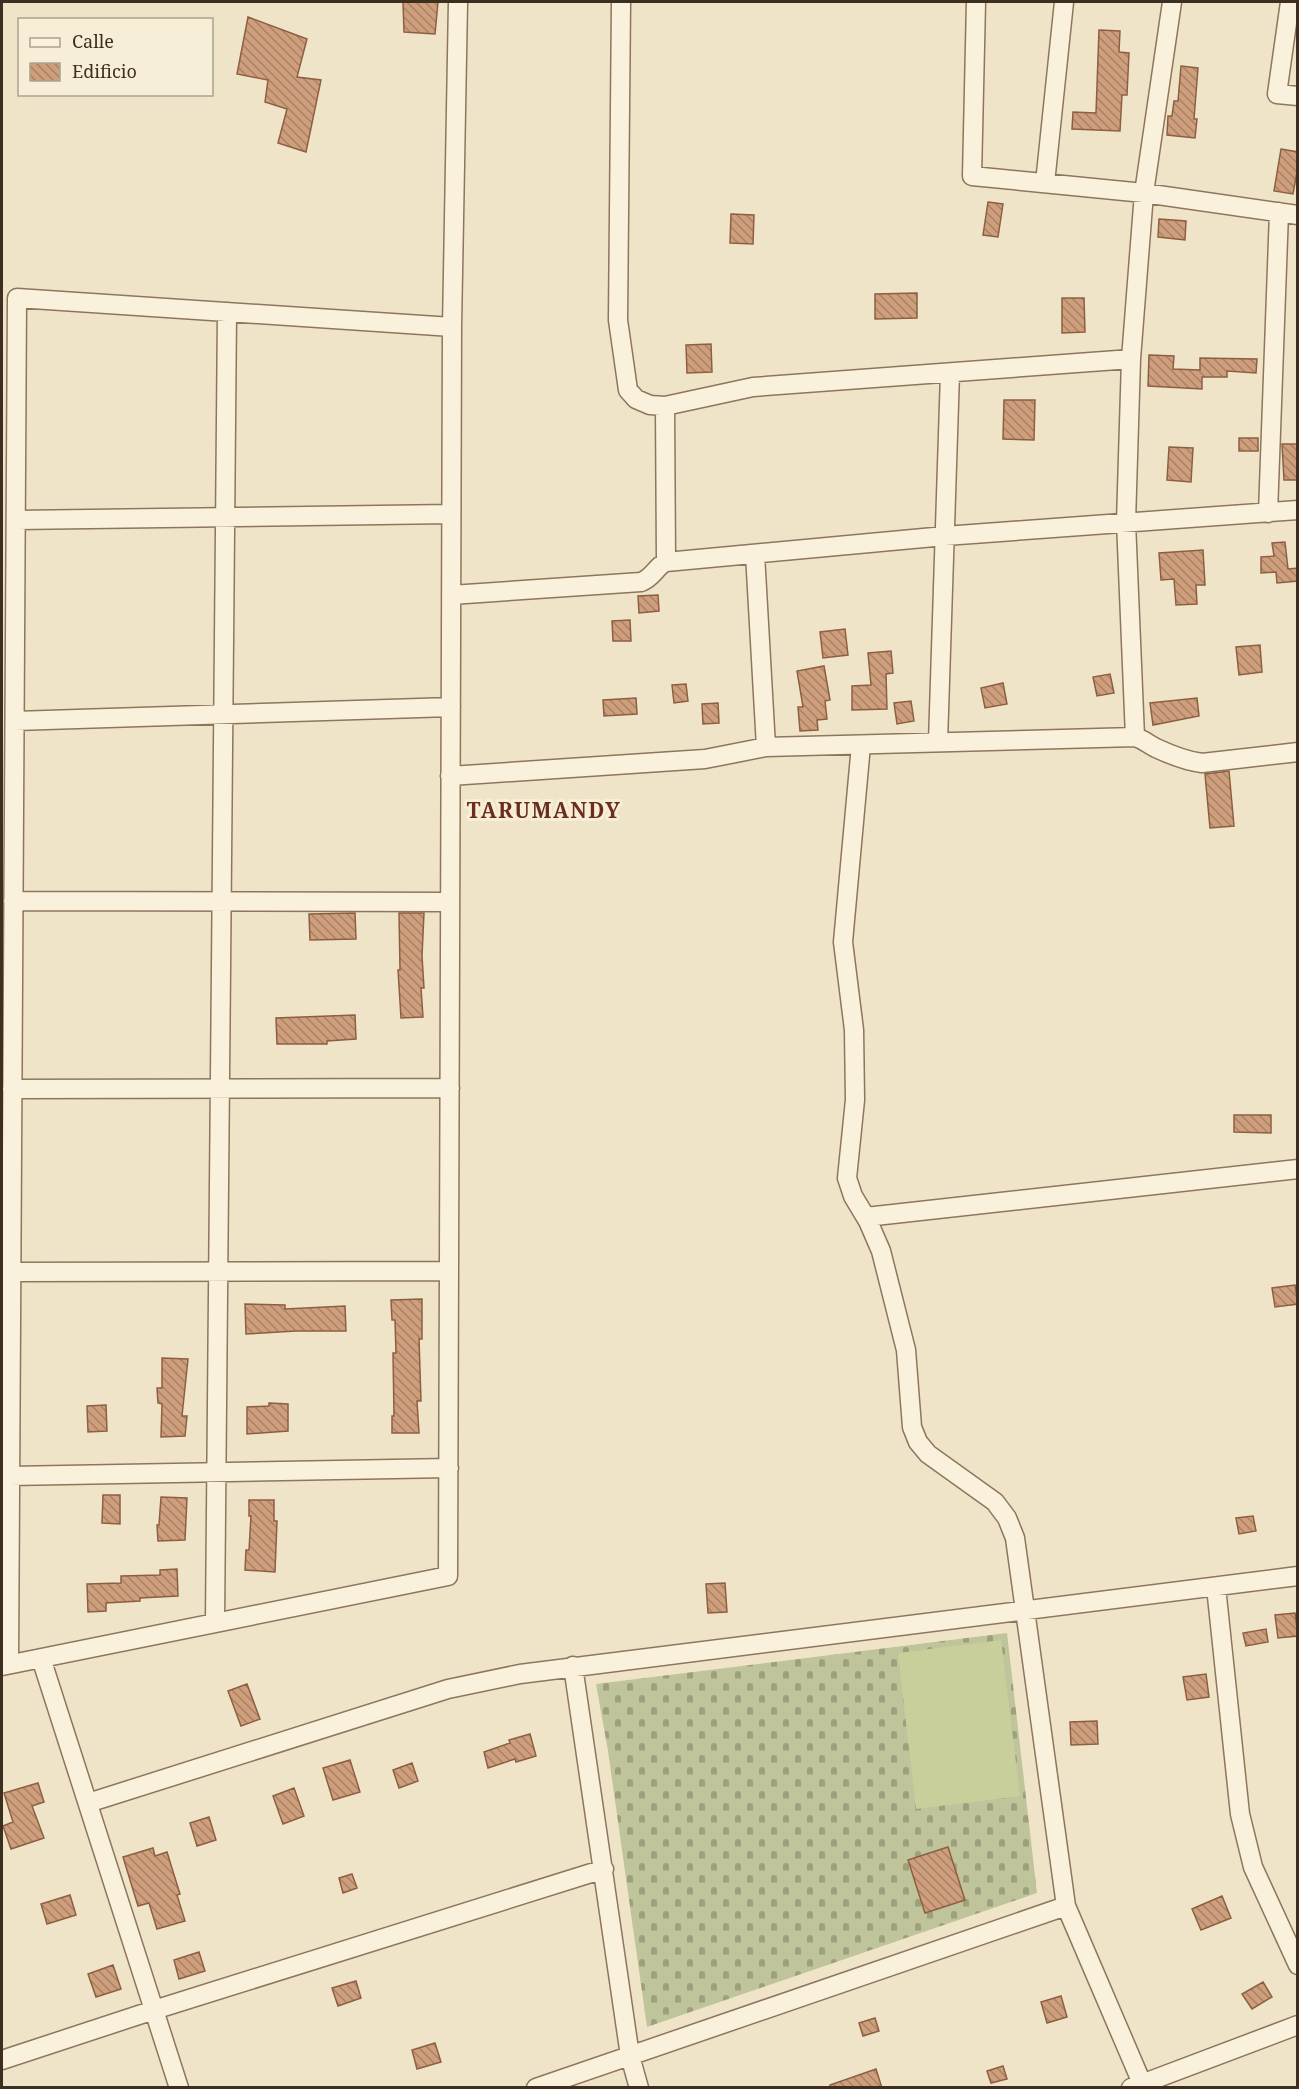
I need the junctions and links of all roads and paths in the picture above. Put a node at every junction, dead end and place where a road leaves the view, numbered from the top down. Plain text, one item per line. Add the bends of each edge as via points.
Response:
1 (458, 2) edge
2 (621, 2) edge
3 (976, 2) edge
4 (1064, 2) edge
5 (1172, 2) edge
6 (1290, 2) edge
7 (1298, 96) edge
8 (1045, 183) junction
9 (1144, 193) junction
10 (1279, 212) junction
11 (1298, 215) edge
12 (227, 312) junction
13 (452, 327) junction
14 (1131, 359) junction
15 (950, 373) junction
16 (665, 406) junction
17 (1298, 510) edge
18 (1268, 513) junction
19 (451, 514) junction
20 (226, 517) junction
21 (16, 520) junction
22 (1126, 522) junction
23 (945, 536) junction
24 (755, 554) junction
25 (664, 562) junction
26 (451, 595) junction
27 (451, 707) junction
28 (224, 714) junction
29 (15, 721) junction
30 (1135, 737) junction
31 (938, 742) junction
32 (861, 745) junction
33 (766, 747) junction
34 (1298, 752) edge
35 (450, 776) junction
36 (14, 901) junction
37 (222, 902) junction
38 (450, 902) junction
39 (220, 1088) junction
40 (450, 1088) junction
41 (12, 1089) junction
42 (1298, 1169) edge
43 (866, 1217) junction
44 (449, 1271) junction
45 (11, 1272) junction
46 (219, 1272) junction
47 (448, 1468) junction
48 (216, 1472) junction
49 (10, 1476) junction
50 (1298, 1576) edge
51 (1216, 1587) junction
52 (1025, 1610) junction
53 (215, 1622) junction
54 (41, 1658) junction
55 (5, 1665) edge
56 (573, 1666) junction
57 (88, 1803) junction
58 (604, 1869) junction
59 (1066, 1906) junction
60 (1298, 1965) edge
61 (154, 2010) junction
62 (1298, 2025) edge
63 (630, 2056) junction
64 (2, 2060) edge
65 (1139, 2086) edge
66 (179, 2088) edge
67 (536, 2088) edge
68 (639, 2088) edge

1 - 13 street
2 - 16 street via 618,320 628,390 636,399
3 - 8 street via 972,176
4 - 8 street
5 - 9 street
6 - 7 street via 1277,94
8 - 9 street
9 - 10 street
9 - 14 street
10 - 11 street
10 - 18 street
12 - 13 street
12 - 20 street
12 - 21 street via 17,297
13 - 19 street
14 - 15 street
14 - 22 street
15 - 16 street via 753,387
15 - 23 street
16 - 25 street
17 - 18 street
18 - 22 street
19 - 20 street
19 - 26 street
20 - 21 street
20 - 28 street
21 - 29 street
22 - 23 street
22 - 30 street
23 - 24 street
23 - 31 street
24 - 25 street
24 - 33 street
25 - 26 street via 641,582
26 - 27 street
27 - 28 street
27 - 35 street
28 - 29 street
28 - 37 street
29 - 36 street
30 - 31 street
30 - 34 street via 1179,758 1202,763
31 - 32 street
32 - 33 street
32 - 43 street via 843,942 854,1030 855,1100 847,1178
33 - 35 street via 705,759
35 - 38 street
36 - 37 street
36 - 41 street
37 - 38 street
37 - 39 street
38 - 40 street
39 - 40 street
39 - 41 street
39 - 46 street
40 - 44 street
41 - 45 street
42 - 43 street
43 - 52 street via 881,1251 906,1350 912,1427 918,1442 928,1454 995,1502 1007,1518 1015,1538
44 - 46 street
44 - 47 street
45 - 46 street
45 - 49 street
46 - 48 street
47 - 48 street
47 - 53 street via 448,1575
48 - 49 street
48 - 53 street
49 - 55 street
50 - 51 street
51 - 52 street
51 - 60 street via 1240,1814 1253,1867
52 - 56 street
52 - 59 street
53 - 54 street
54 - 55 street
54 - 57 street
56 - 57 street via 448,1689
56 - 58 street
57 - 61 street
58 - 61 street
58 - 63 street
59 - 63 street
59 - 65 street
61 - 64 street
61 - 66 street
62 - 65 street
63 - 67 street
63 - 68 street

